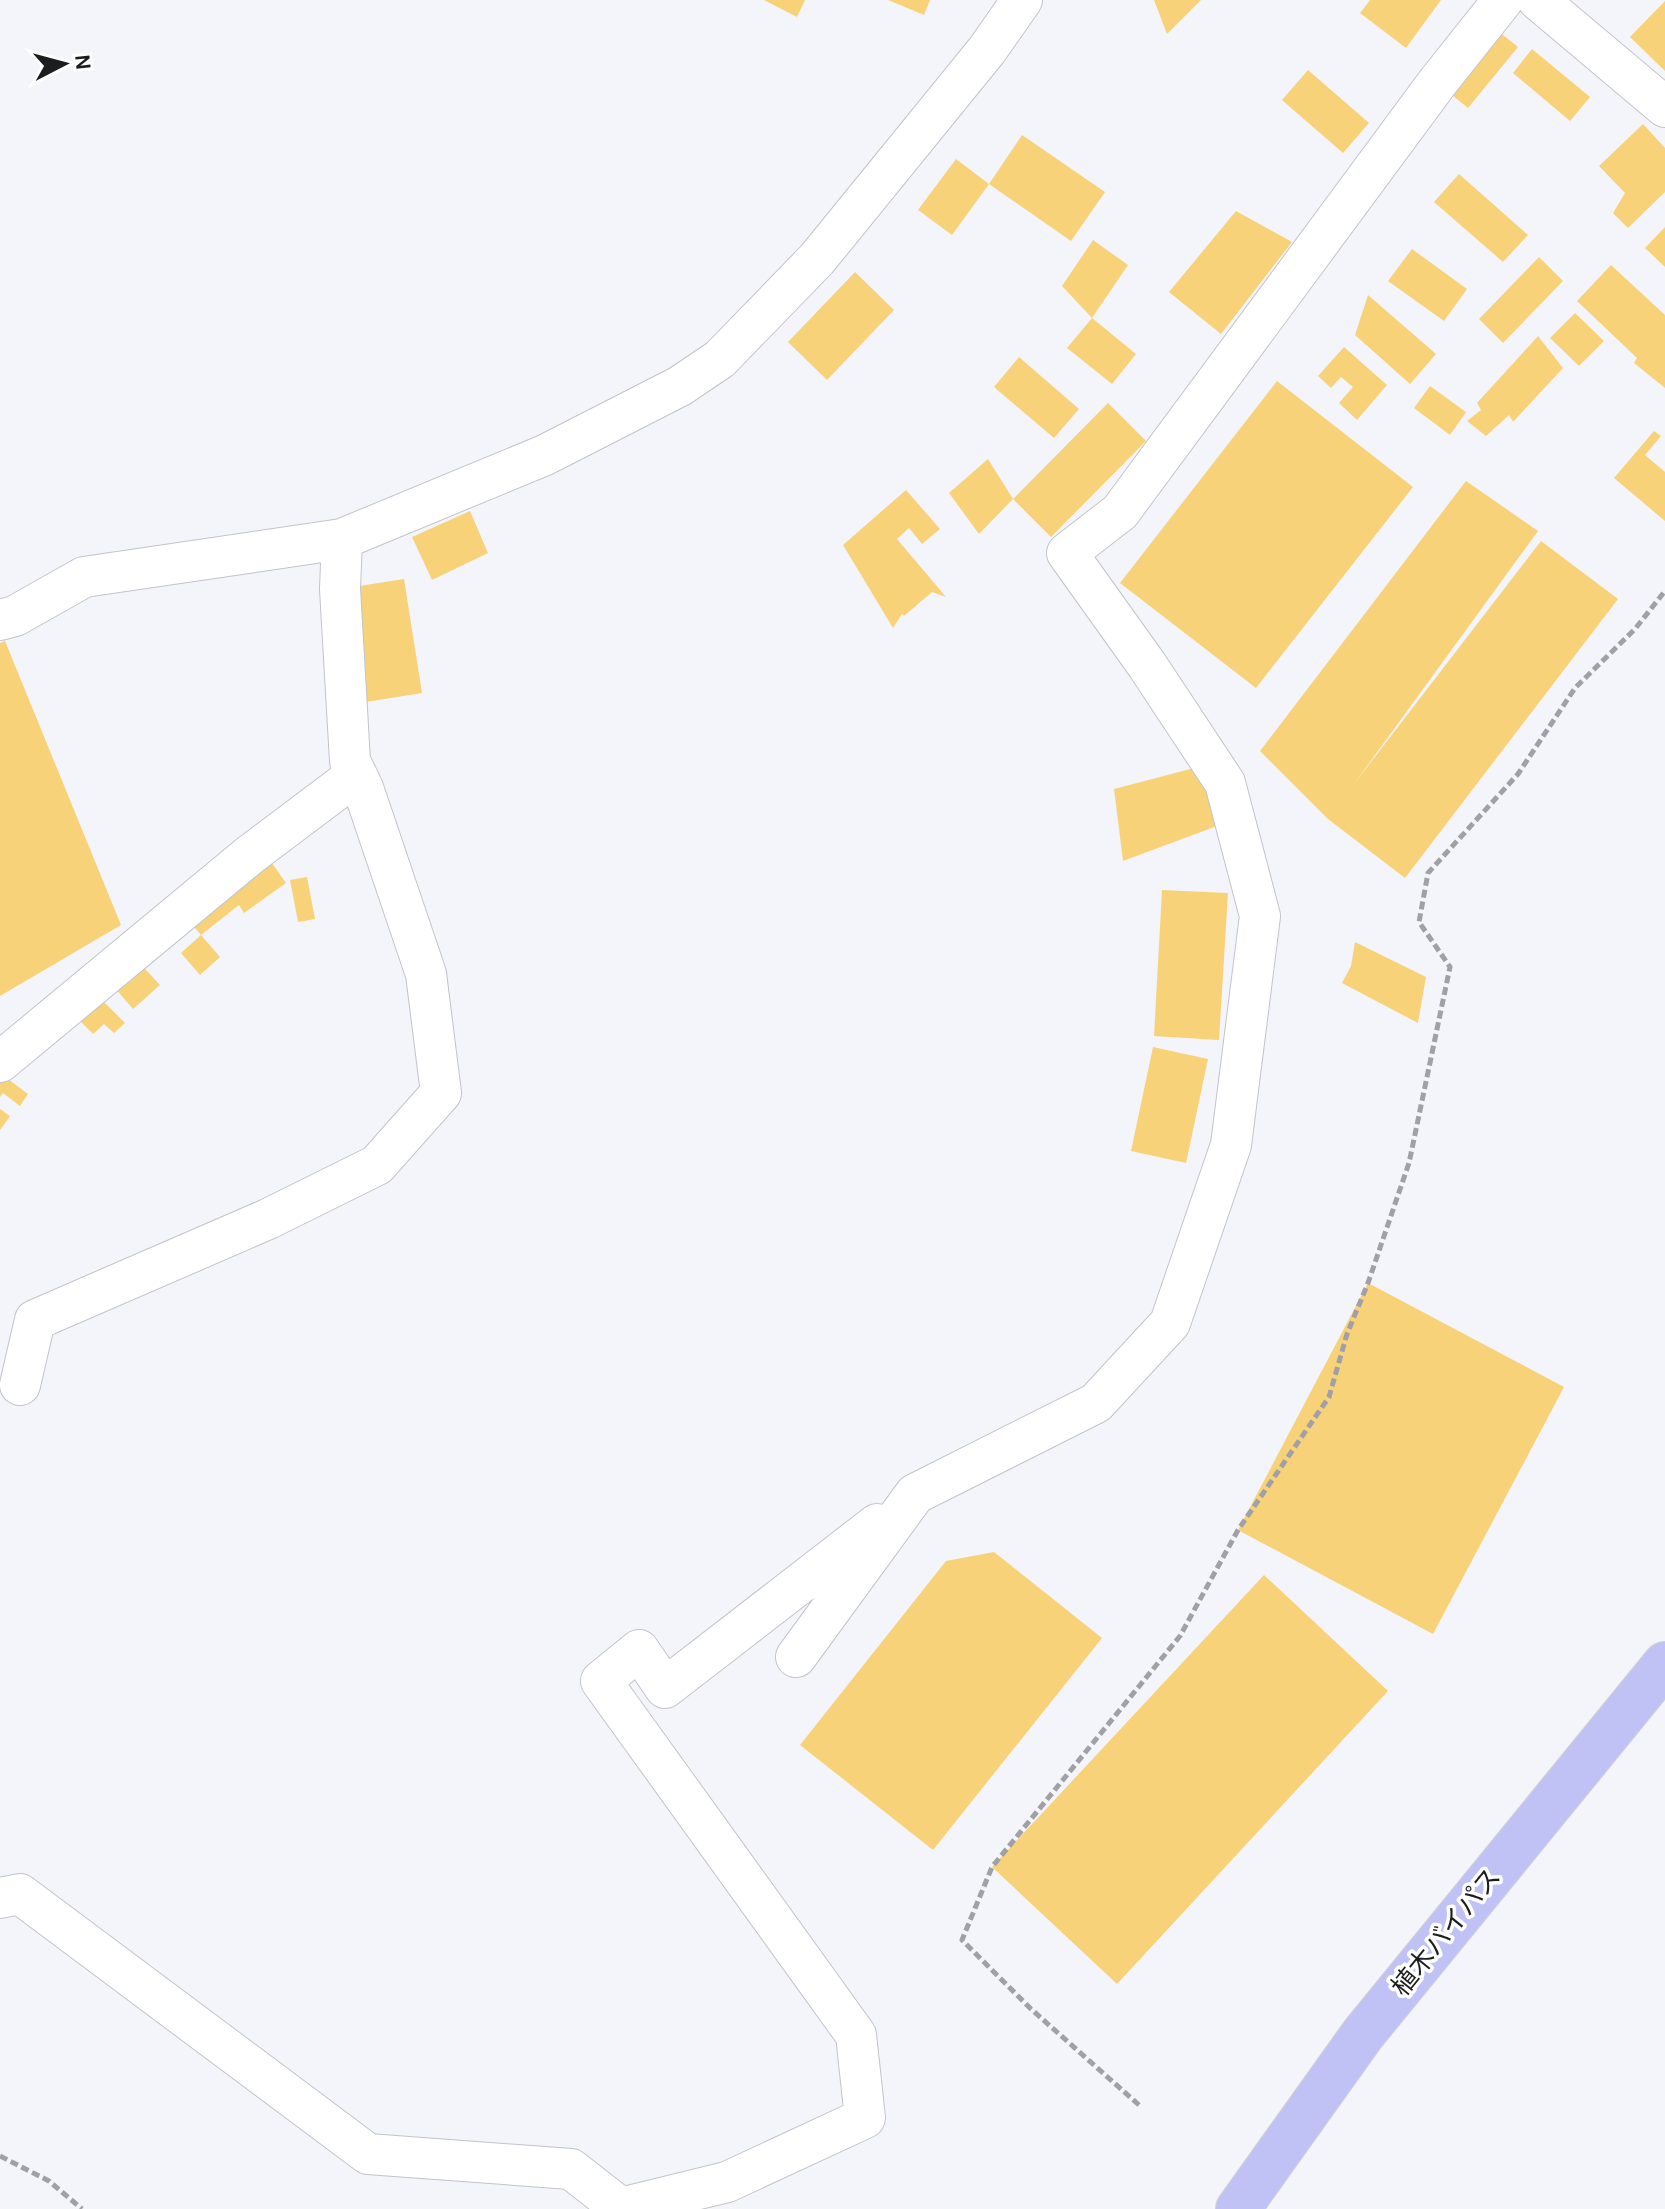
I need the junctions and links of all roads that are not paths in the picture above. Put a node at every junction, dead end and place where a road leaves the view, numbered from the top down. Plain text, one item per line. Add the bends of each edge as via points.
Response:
1 (1022, 0) edge
2 (1503, 0) edge
3 (1538, 0) edge
4 (1665, 107) edge
5 (342, 539) junction
6 (5, 610) edge
7 (356, 775) junction
8 (0, 1062) edge
9 (20, 1385) dead end
10 (915, 1494) junction
11 (796, 1657) dead end
12 (1665, 1664) edge
13 (0, 1898) edge
14 (1238, 2209) edge

1 - 5 street via 817,259 720,359 680,386 545,455
2 - 10 street via 1120,512 1067,553 1225,783 1260,916 1231,1145 1170,1323 1096,1403
3 - 4 street
5 - 6 street via 84,577
5 - 7 street via 350,761
7 - 8 street via 251,854
7 - 9 street via 426,974 441,1093 377,1165 268,1219 35,1320
10 - 11 street
10 - 13 street via 665,1688 639,1650 601,1681 856,2035 865,2118 727,2182 621,2208 571,2169 368,2154 20,1894
12 - 14 highway, 植木バイパス via 1363,2034

